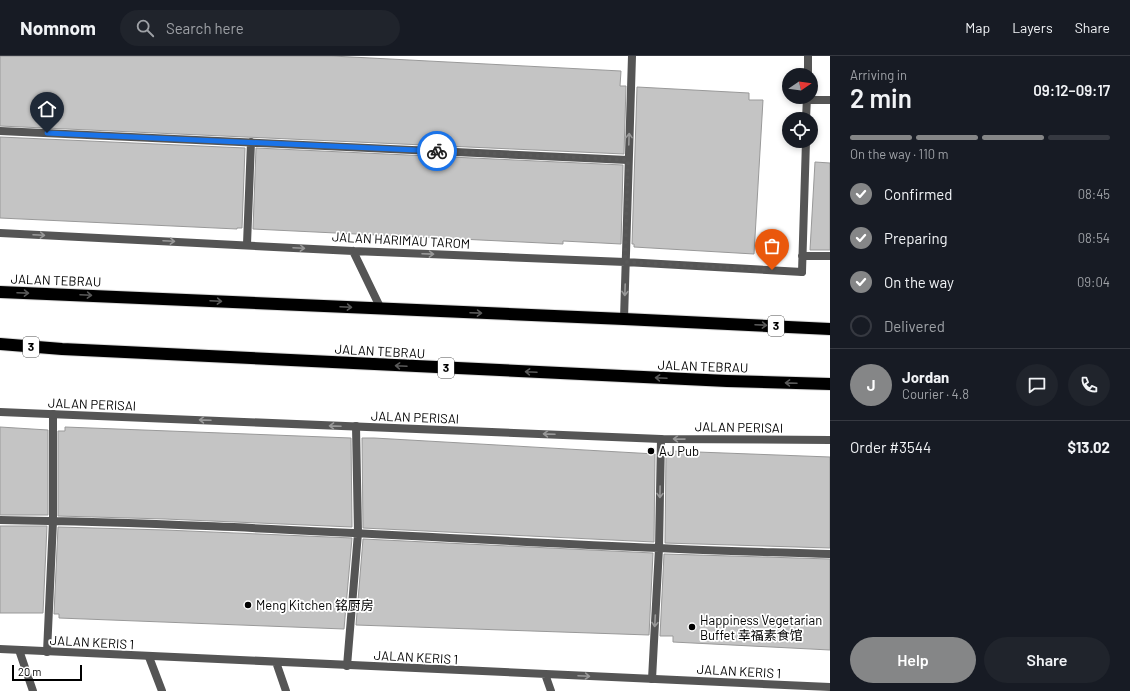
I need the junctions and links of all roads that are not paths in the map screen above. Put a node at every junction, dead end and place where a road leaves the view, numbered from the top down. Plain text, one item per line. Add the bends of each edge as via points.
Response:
1 (632, 56) edge
2 (808, 56) edge
3 (808, 68) edge
4 (818, 99) edge
5 (830, 100) edge
6 (0, 131) edge
7 (251, 142) junction
8 (806, 148) edge
9 (628, 160) junction
10 (0, 233) edge
11 (247, 244) junction
12 (353, 251) junction
13 (802, 256) junction
14 (830, 256) edge
15 (625, 262) junction
16 (0, 292) edge
17 (381, 309) junction
18 (624, 319) junction
19 (830, 329) edge
20 (0, 344) edge
21 (830, 384) edge
22 (0, 412) edge
23 (53, 414) junction
24 (356, 426) junction
25 (661, 439) junction
26 (830, 440) edge
27 (0, 520) edge
28 (53, 521) junction
29 (358, 533) junction
30 (659, 548) junction
31 (830, 554) edge
32 (0, 650) edge
33 (19, 650) junction
34 (47, 652) junction
35 (149, 657) junction
36 (276, 662) junction
37 (348, 666) junction
38 (545, 674) junction
39 (652, 679) junction
40 (830, 688) edge
41 (33, 691) edge
42 (162, 691) edge
43 (286, 691) edge
44 (551, 691) edge

9 -> 1 street
2 - 3 street
4 - 5 street
6 - 7 street
7 - 9 street
7 - 11 street
8 - 13 street
9 - 15 street
10 -> 11 street, JALAN HARIMAU TAROM
11 -> 12 street, JALAN HARIMAU TAROM
12 -> 15 street, JALAN HARIMAU TAROM
12 - 17 street
13 - 14 street
13 - 15 street, JALAN HARIMAU TAROM via 802,272
15 -> 18 street
16 -> 17 highway, JALAN TEBRAU / 3
17 -> 18 highway, JALAN TEBRAU / 3
18 -> 19 highway, JALAN TEBRAU / 3
21 -> 20 highway, JALAN TEBRAU / 3 via 726,381
22 - 23 street, JALAN PERISAI
24 -> 23 street, JALAN PERISAI
23 - 28 street
25 -> 24 street, JALAN PERISAI
24 - 29 street
26 -> 25 street, JALAN PERISAI
25 -> 30 street
27 - 28 street
28 - 29 street
28 - 34 street
29 - 30 street
29 - 37 street
30 - 31 street
30 -> 39 street
32 - 33 street, JALAN KERIS 1
33 - 34 street, JALAN KERIS 1
33 - 41 street
34 - 35 street, JALAN KERIS 1
35 - 36 street, JALAN KERIS 1
35 - 42 street
36 - 37 street, JALAN KERIS 1
36 - 43 street
37 - 38 street, JALAN KERIS 1
38 -> 39 street, JALAN KERIS 1
38 - 44 street
39 - 40 street, JALAN KERIS 1

